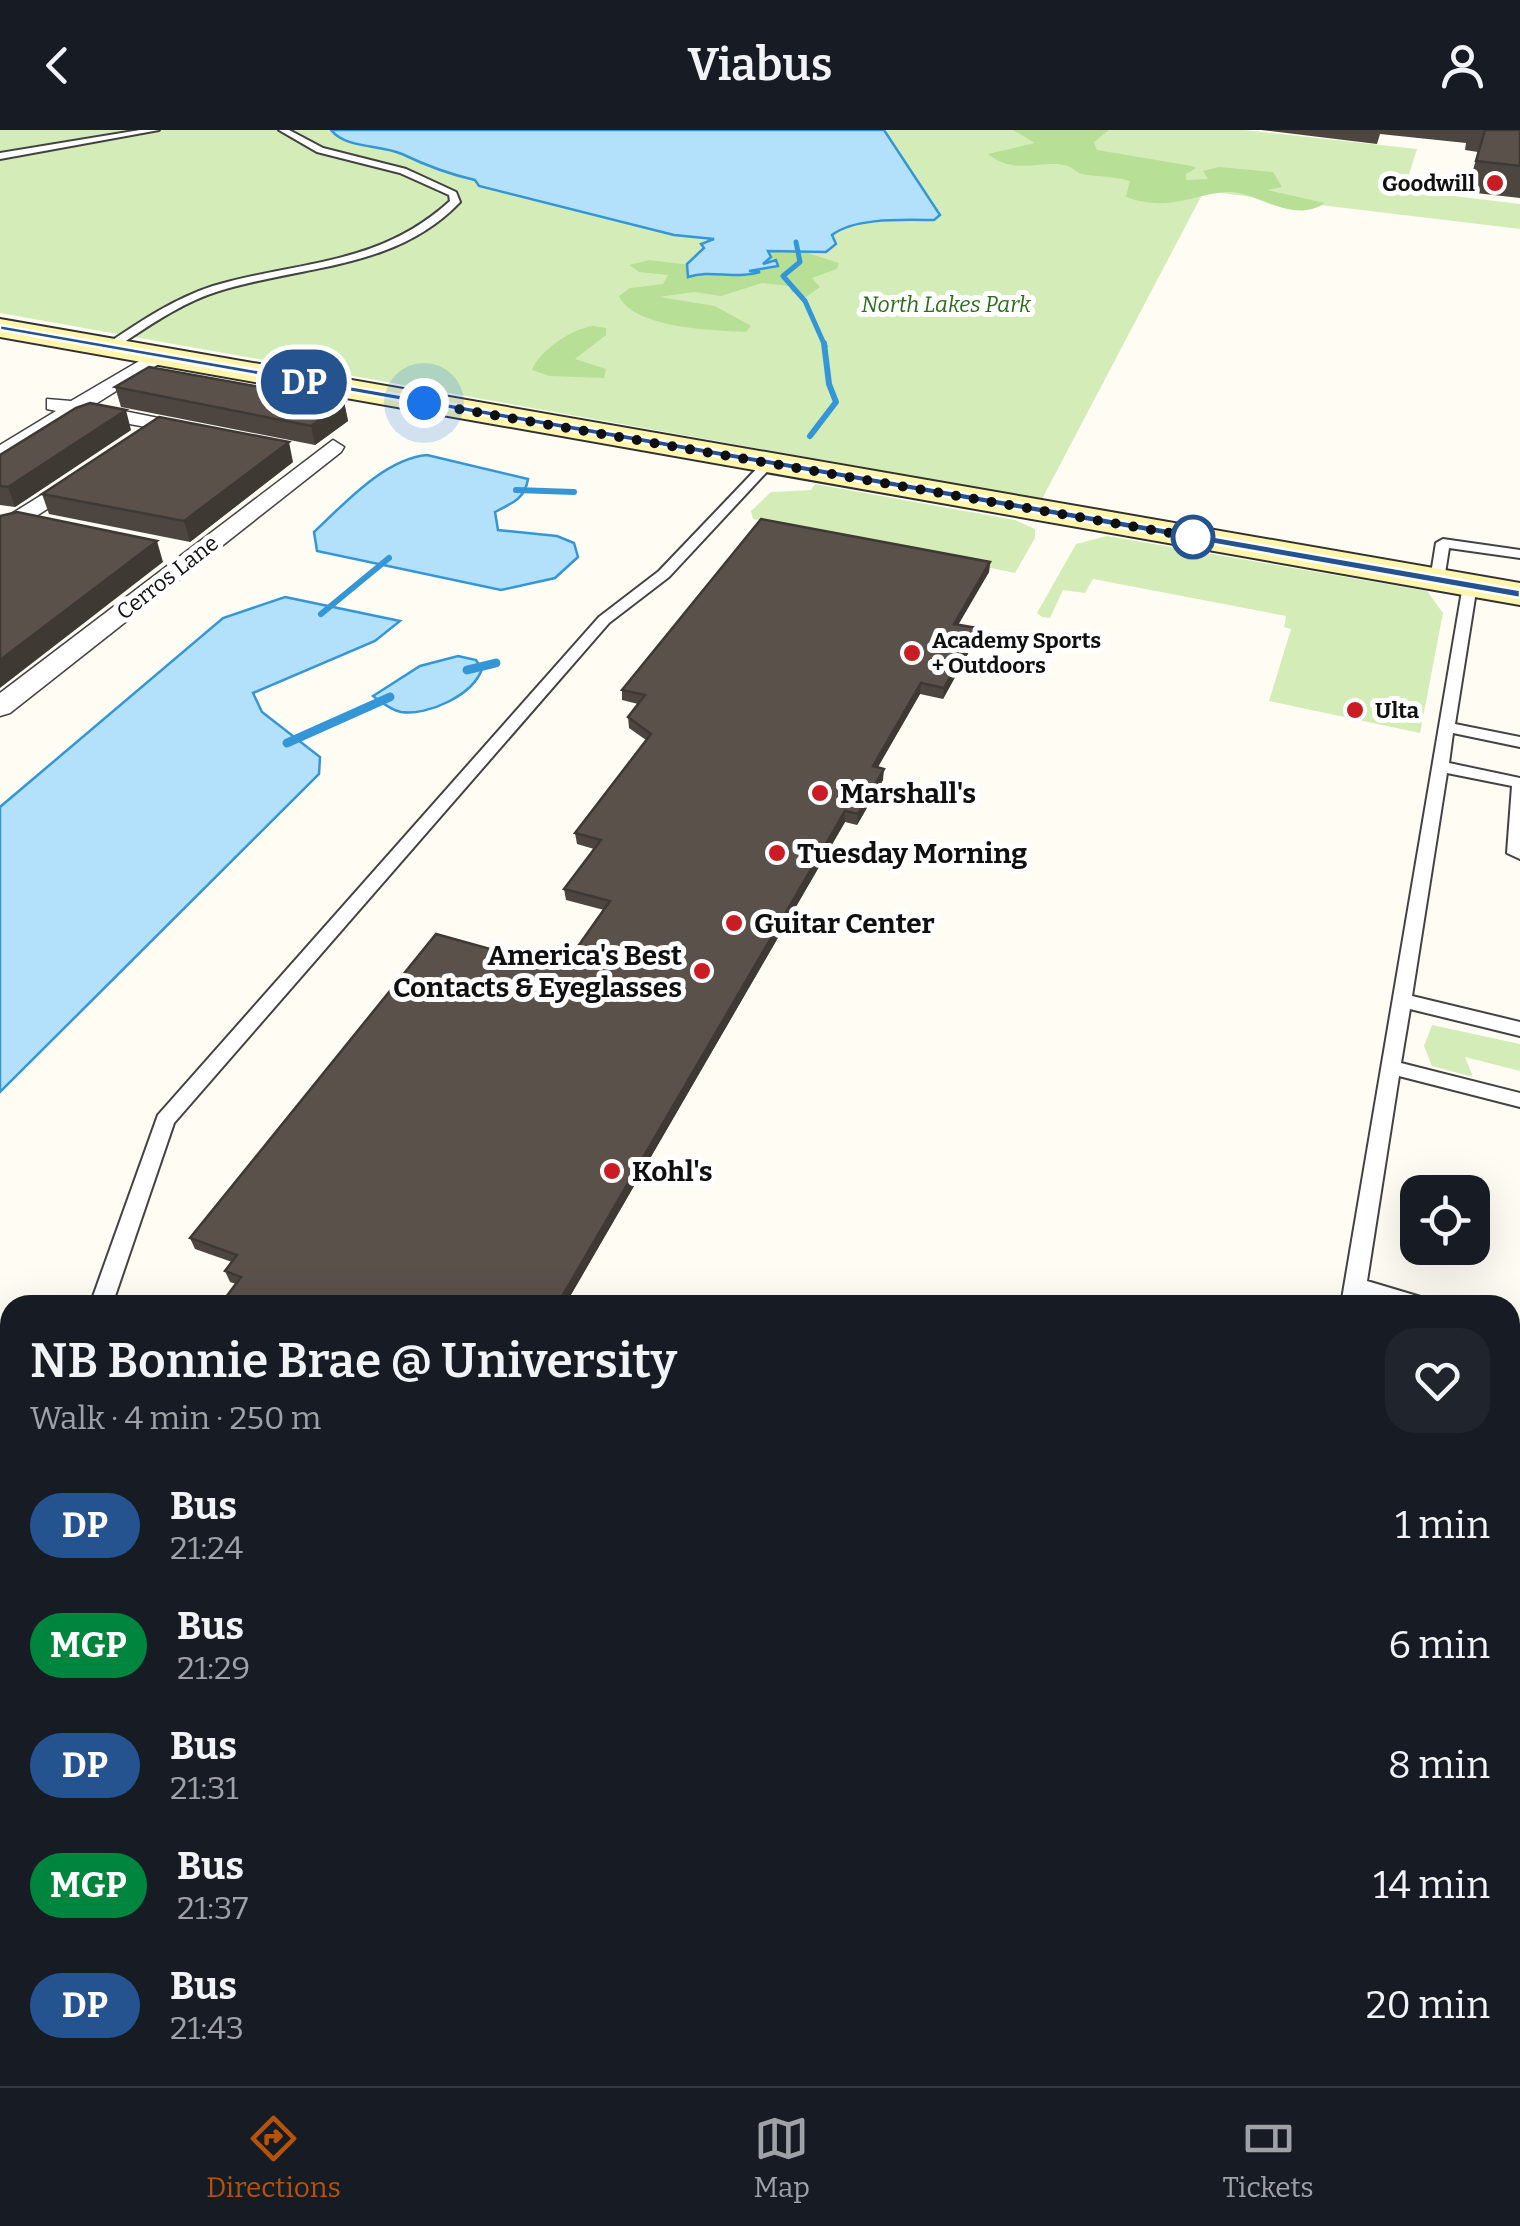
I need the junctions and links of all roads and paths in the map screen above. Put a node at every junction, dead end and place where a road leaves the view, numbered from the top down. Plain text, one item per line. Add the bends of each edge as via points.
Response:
1 (155, 130) edge
2 (283, 130) edge
3 (0, 156) edge
4 (0, 328) edge
5 (108, 348) junction
6 (148, 354) junction
7 (65, 406) junction
8 (160, 425) junction
9 (0, 438) edge
10 (231, 439) edge
11 (285, 450) edge
12 (0, 456) edge
13 (769, 463) junction
14 (7, 522) edge
15 (59, 528) edge
16 (155, 548) edge
17 (1520, 554) edge
18 (194, 557) junction
19 (1454, 582) junction
20 (1520, 594) edge
21 (6, 696) edge
22 (1446, 728) junction
23 (1520, 742) edge
24 (1439, 766) junction
25 (1520, 785) edge
26 (1520, 854) edge
27 (1401, 1000) junction
28 (1520, 1029) edge
29 (1391, 1067) junction
30 (1520, 1100) edge
31 (105, 1295) edge
32 (1354, 1295) edge

1 - 3 lane
2 - 5 lane via 335,155 419,176 453,194 455,202 414,236 375,253 216,289
4 - 5 main road
5 - 6 main road
6 - 7 street
6 - 13 main road
7 - 8 street
7 - 9 street
7 - 12 street
8 - 10 street
8 - 14 street
11 - 18 street, Cerros Lane via 327,452
13 - 19 main road
13 - 31 lane via 664,574 604,620 165,1120
14 - 15 street
16 - 18 street
17 - 19 lane via 1443,542
18 - 21 street, Cerros Lane
19 - 20 main road
19 - 22 lane
22 - 23 lane
22 - 24 lane
24 - 25 lane
24 - 27 lane
25 - 26 lane
27 - 28 lane
27 - 29 lane
29 - 30 lane
29 - 32 lane

